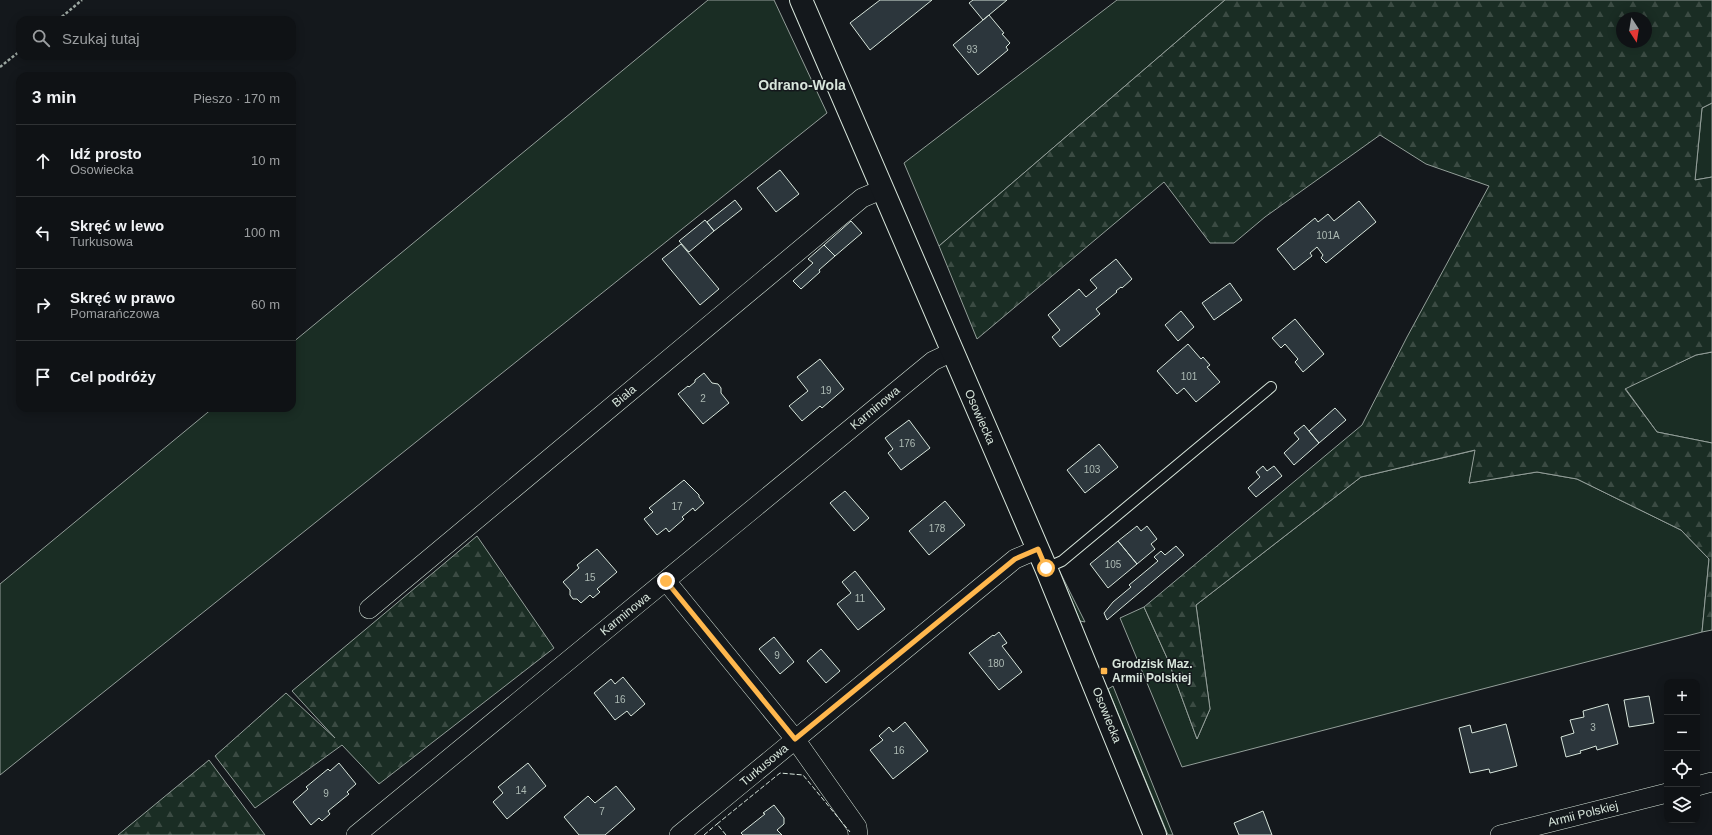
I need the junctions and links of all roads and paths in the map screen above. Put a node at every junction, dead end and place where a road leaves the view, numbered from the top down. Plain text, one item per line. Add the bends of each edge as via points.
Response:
1 (82, 0) edge
2 (801, 0) edge
3 (63, 16) edge
4 (16, 54) edge
5 (0, 67) edge
6 (883, 189) junction
7 (952, 352) junction
8 (1271, 387) dead end
9 (1038, 549) junction
10 (1046, 568) junction
11 (666, 581) junction
12 (369, 609) dead end
13 (795, 739) junction
14 (1712, 782) edge
15 (1700, 785) edge
16 (1664, 794) edge
17 (356, 835) edge
18 (679, 835) edge
19 (858, 835) edge
20 (1156, 835) edge
21 (1500, 835) edge

1 - 3 path
2 - 6 street, Osowiecka
4 - 5 path
6 - 7 street, Osowiecka
6 - 12 street, Biała via 862,198
7 - 9 street, Osowiecka
7 - 11 street, Karminowa via 933,361
8 - 10 lane via 1062,561
9 - 10 street, Osowiecka
9 - 13 street, Turkusowa via 1015,559
10 - 20 street, Osowiecka
11 - 13 street
11 - 17 street, Karminowa
13 - 18 street, Turkusowa
13 - 19 street via 857,827
14 - 15 street
16 - 21 street, Armii Polskiej

